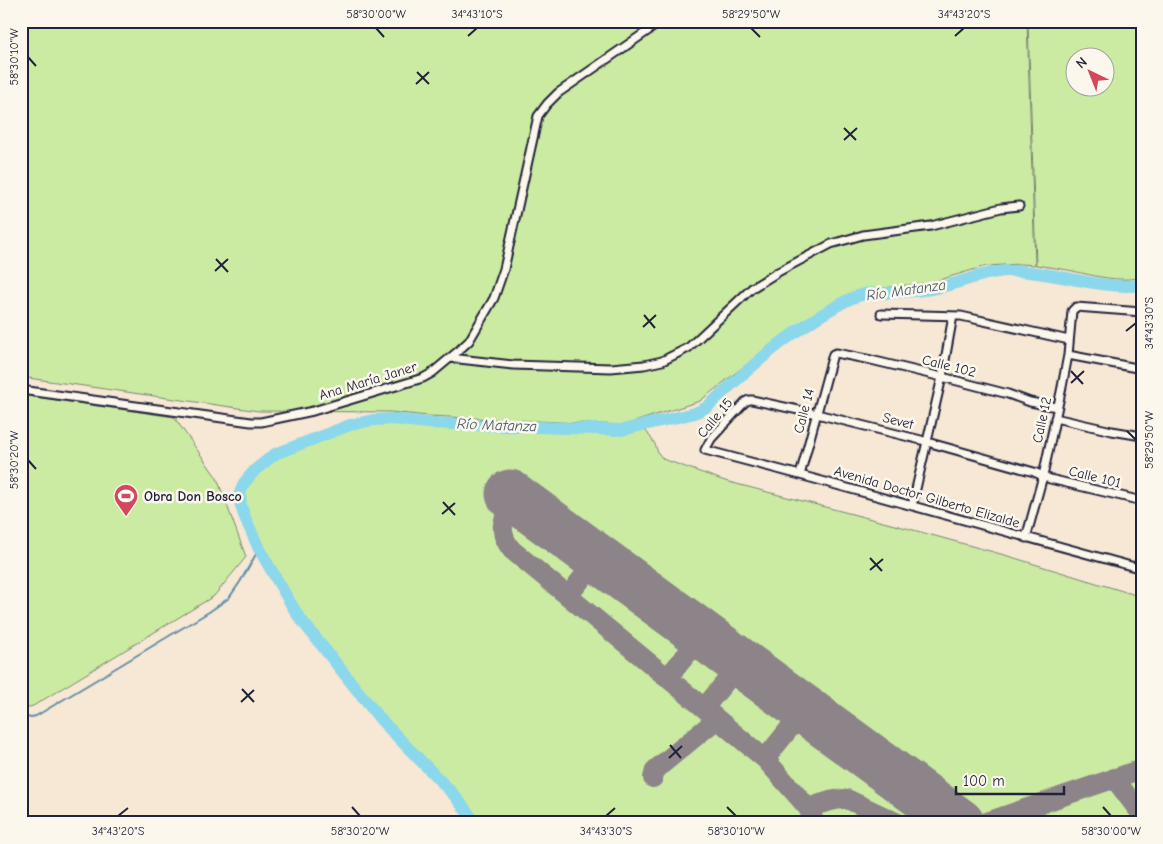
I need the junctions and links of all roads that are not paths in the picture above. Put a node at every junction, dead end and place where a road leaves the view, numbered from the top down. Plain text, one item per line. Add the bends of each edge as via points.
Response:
1 (662, 21) edge
2 (1019, 206) dead end
3 (1142, 312) edge
4 (881, 314) dead end
5 (953, 316) junction
6 (1069, 340) junction
7 (833, 354) joint
8 (1068, 355) junction
9 (450, 358) junction
10 (1142, 369) edge
11 (942, 377) junction
12 (21, 390) edge
13 (745, 402) joint
14 (1057, 407) junction
15 (817, 414) junction
16 (1055, 418) junction
17 (1142, 436) edge
18 (927, 442) junction
19 (705, 450) joint
20 (800, 475) junction
21 (1043, 476) junction
22 (1142, 501) edge
23 (912, 506) junction
24 (1026, 538) junction
25 (1142, 552) edge
26 (1140, 568) edge

1 - 9 street, Ana María Janer via 558,93 538,116 504,269 494,298 469,340
2 - 9 street via 831,244 752,288 688,348 662,361 612,368 513,365
3 - 6 street, Calle 12 via 1073,308
4 - 5 street
5 - 6 street
5 - 11 street
6 - 8 street, Calle 12
7 - 11 street, Calle 102
7 - 15 street, Calle 14
8 - 10 street
8 - 14 street, Calle 12
9 - 12 street, Ana María Janer via 423,378 312,411 261,422
11 - 14 street, Calle 102
11 - 18 street
13 - 15 street, Sevet via 752,400
13 - 19 street, Calle 15
14 - 16 street, Calle 12
15 - 18 street, Sevet
15 - 20 street, Calle 14
16 - 17 street
16 - 21 street, Calle 12
18 - 21 street, Sevet
18 - 23 street
19 - 20 street, Avenida Doctor Gilberto Elizalde
20 - 23 street, Avenida Doctor Gilberto Elizalde
21 - 22 street, Calle 101
21 - 24 street, Calle 12
23 - 24 street, Avenida Doctor Gilberto Elizalde
24 - 26 street, Avenida Doctor Gilberto Elizalde
25 - 26 street

